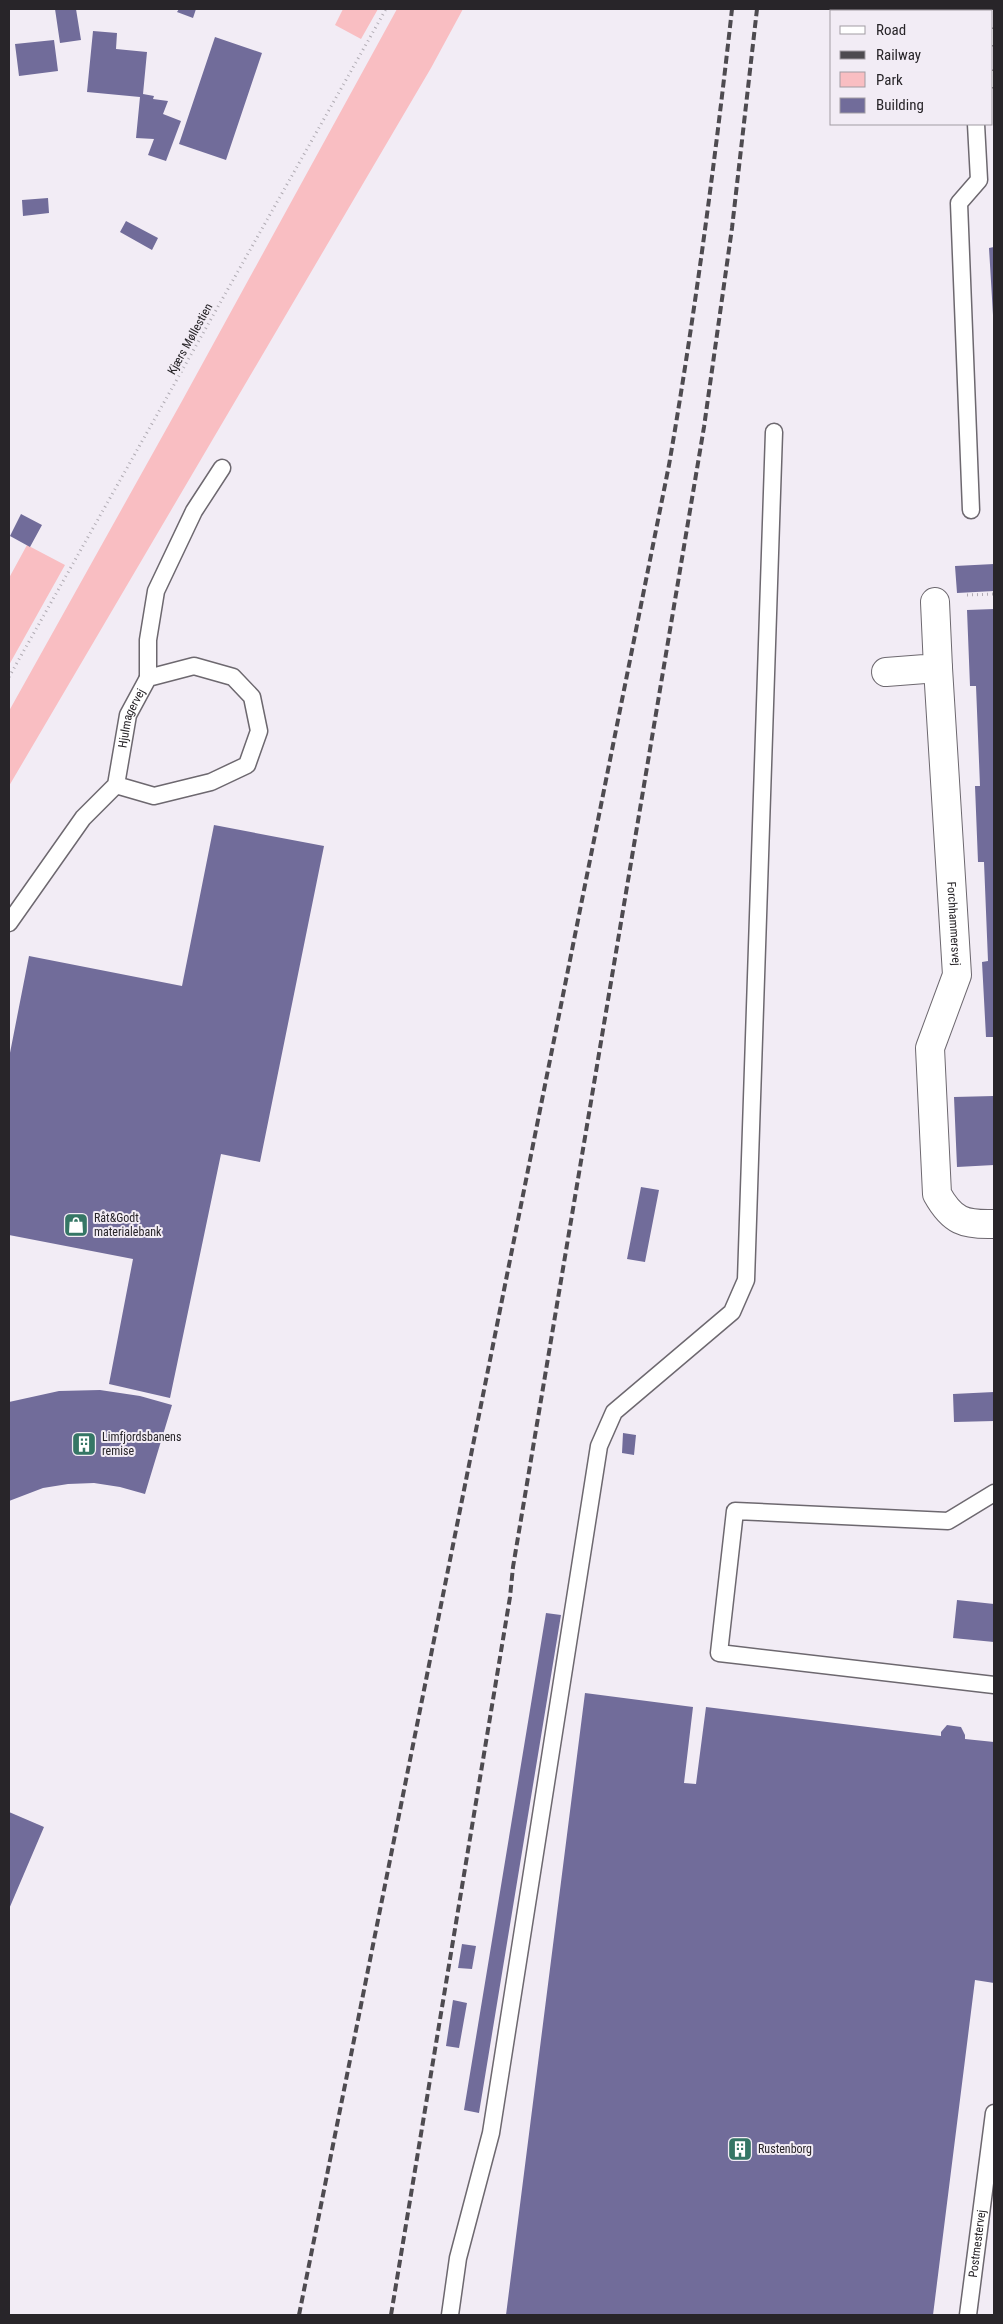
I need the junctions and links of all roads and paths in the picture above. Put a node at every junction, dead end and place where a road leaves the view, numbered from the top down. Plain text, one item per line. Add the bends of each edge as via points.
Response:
1 (386, 9) edge
2 (976, 125) edge
3 (774, 432) dead end
4 (222, 468) dead end
5 (971, 510) dead end
6 (935, 602) dead end
7 (938, 668) junction
8 (886, 672) dead end
9 (9, 677) edge
10 (148, 678) junction
11 (116, 785) junction
12 (9, 923) edge
13 (994, 1224) edge
14 (994, 1493) edge
15 (994, 1685) edge
16 (994, 2112) edge
17 (450, 2315) edge
18 (968, 2315) edge

1 - 9 path, Kjærs Møllestien
2 - 5 lane via 979,180 959,204
3 - 17 lane via 746,1280 732,1312 614,1412 599,1446 491,2133 458,2258
4 - 10 lane via 194,511 156,591 148,640
6 - 7 street, Forchhammersvej
7 - 8 street
7 - 13 street, Forchhammersvej via 957,975 930,1048 937,1194 946,1210 960,1221
10 - 11 lane, Hjulmagervej via 128,715
10 - 11 lane, Hjulmagervej via 194,666 233,677 252,697 259,731 247,765 211,782 154,796
11 - 12 lane via 83,818
14 - 15 lane via 948,1521 735,1511 719,1653
16 - 18 lane, Postmestervej

